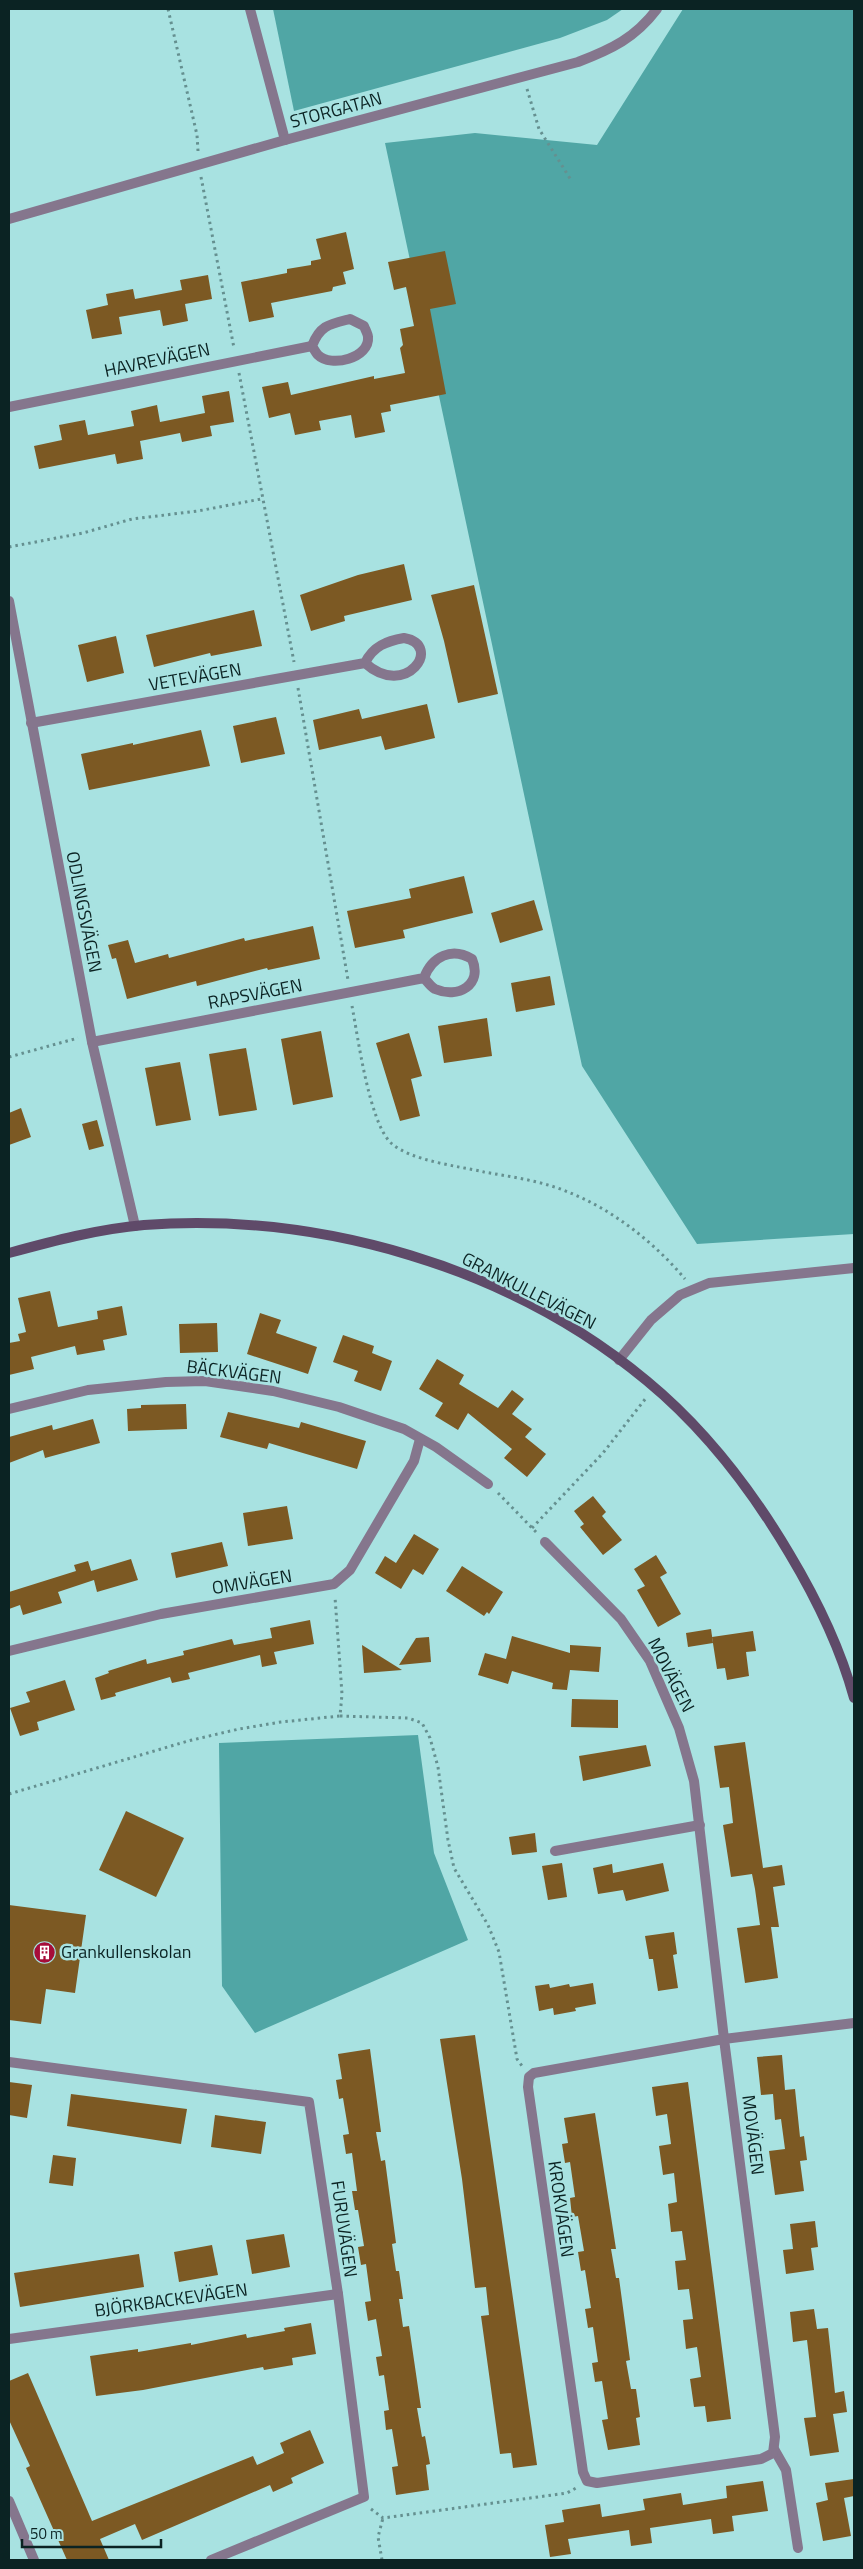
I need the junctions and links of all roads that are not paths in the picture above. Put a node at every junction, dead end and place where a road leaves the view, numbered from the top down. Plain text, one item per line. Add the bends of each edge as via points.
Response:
1 (250, 9) edge
2 (657, 9) edge
3 (285, 140) junction
4 (9, 219) edge
5 (312, 346) junction
6 (9, 407) edge
7 (9, 601) edge
8 (365, 663) junction
9 (31, 723) junction
10 (424, 978) junction
11 (92, 1042) junction
12 (135, 1226) junction
13 (9, 1253) edge
14 (854, 1268) edge
15 (619, 1360) junction
16 (9, 1410) edge
17 (420, 1439) junction
18 (488, 1484) road end
19 (545, 1542) road end
20 (9, 1651) edge
21 (854, 1698) edge
22 (700, 1825) junction
23 (555, 1851) dead end
24 (854, 2023) edge
25 (724, 2039) junction
26 (9, 2062) edge
27 (338, 2294) junction
28 (9, 2339) edge
29 (774, 2449) junction
30 (9, 2501) edge
31 (798, 2548) dead end
32 (34, 2560) edge
33 (211, 2560) edge

1 - 3 street
2 - 3 street, STORGATAN via 644,26 613,49 578,62
3 - 4 street, STORGATAN
5 - 5 street via 317,332 329,324 350,320 364,326 368,337 365,349 356,356 332,361 319,356
5 - 6 street, HAVREVÄGEN
7 - 9 street, ODLINGSVÄGEN
8 - 8 street via 376,673 391,676 411,672 419,665 421,654 418,645 404,638 384,642
8 - 9 street, VETEVÄGEN
9 - 11 street, ODLINGSVÄGEN
10 - 10 street via 428,967 441,957 459,953 472,959 476,970 474,981 466,989 450,992 434,989
10 - 11 street, RAPSVÄGEN
11 - 12 street, ODLINGSVÄGEN
12 - 13 street, GRANKULLEVÄGEN
12 - 15 street, GRANKULLEVÄGEN via 223,1223 325,1235 393,1249 460,1272 542,1311 597,1343
14 - 15 street via 709,1283 680,1295 651,1320
15 - 21 street, GRANKULLEVÄGEN via 654,1387 720,1454 766,1514 825,1618
16 - 17 street, BÄCKVÄGEN via 88,1390 205,1381 273,1391 339,1407 404,1429
17 - 18 street, BÄCKVÄGEN via 436,1446
17 - 20 street, OMVÄGEN via 414,1461 350,1570 334,1584 161,1614
19 - 22 street, MOVÄGEN via 621,1619 650,1661 680,1728 694,1781
22 - 23 street
22 - 25 street, MOVÄGEN
24 - 25 street
25 - 29 street, MOVÄGEN
25 - 29 street, KROKVÄGEN via 534,2073 529,2077 528,2087 581,2462 587,2481 597,2483 760,2459 773,2453
26 - 27 street, FURUVÄGEN via 309,2102
27 - 28 street, BJÖRKBACKEVÄGEN
27 - 33 street, FURUVÄGEN via 364,2497
29 - 31 street via 786,2470
30 - 32 street

